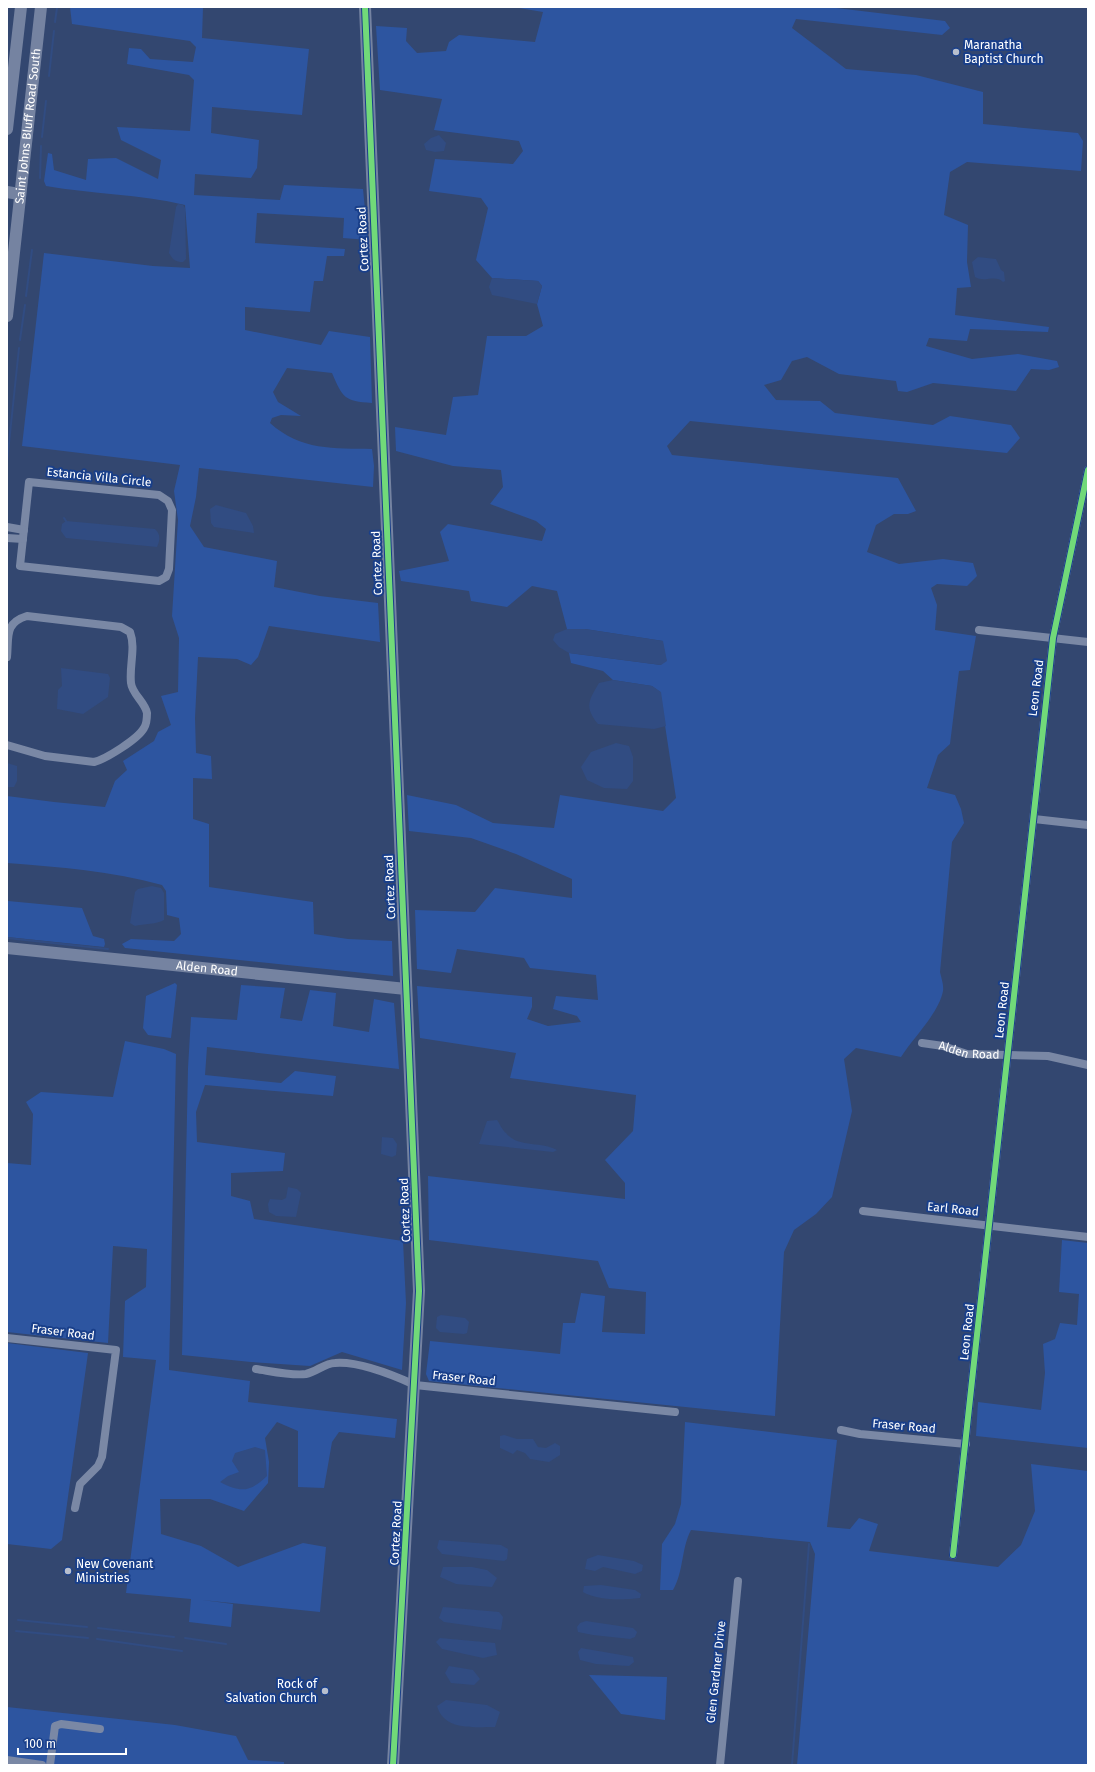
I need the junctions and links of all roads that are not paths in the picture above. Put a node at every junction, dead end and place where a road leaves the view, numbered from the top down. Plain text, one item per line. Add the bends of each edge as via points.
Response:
1 (21, 7) edge
2 (41, 7) edge
3 (365, 7) edge
4 (7, 129) edge
5 (7, 192) edge
6 (19, 194) junction
7 (7, 316) edge
8 (1088, 470) edge
9 (7, 527) edge
10 (24, 530) junction
11 (7, 538) edge
12 (23, 539) junction
13 (979, 630) dead end
14 (1053, 638) junction
15 (1088, 642) edge
16 (7, 658) edge
17 (7, 745) edge
18 (1034, 819) junction
19 (1088, 825) edge
20 (7, 948) edge
21 (406, 989) junction
22 (922, 1043) dead end
23 (1008, 1055) junction
24 (1088, 1065) edge
25 (863, 1211) dead end
26 (990, 1225) junction
27 (1088, 1236) edge
28 (7, 1338) edge
29 (256, 1369) dead end
30 (415, 1385) junction
31 (675, 1412) dead end
32 (840, 1430) dead end
33 (966, 1444) junction
34 (75, 1508) dead end
35 (953, 1555) dead end
36 (738, 1581) dead end
37 (100, 1729) dead end
38 (7, 1760) edge
39 (42, 1765) edge
40 (50, 1765) edge
41 (393, 1765) edge
42 (720, 1765) edge

1 - 4 street, Saint Johns Bluff Road South
2 - 6 street, Saint Johns Bluff Road South
3 - 21 street, Cortez Road
5 - 6 street
6 - 7 street, Saint Johns Bluff Road South
8 - 14 street, Leon Road
9 - 10 street
10 - 12 street, Estancia Villa Circle
10 - 12 street, Estancia Villa Circle via 29,482 159,495 168,500 172,510 169,569 166,577 159,581 20,566
11 - 12 street
13 - 14 street
14 - 15 street
14 - 18 street, Leon Road
16 - 17 street via 10,627 16,620 27,616 121,627 130,632 133,640 132,686 147,714 145,727 138,736 94,762 44,756
18 - 19 street
18 - 23 street, Leon Road
20 - 21 street, Alden Road
21 - 30 street, Cortez Road via 419,1291
22 - 23 street, Alden Road via 943,1046 967,1054
23 - 24 street, Alden Road via 1048,1056
23 - 26 street, Leon Road
25 - 26 street, Earl Road
26 - 27 street, Earl Road
26 - 33 street, Leon Road
28 - 34 street, Fraser Road via 116,1350 102,1457 98,1466 80,1484
29 - 30 street, Fraser Road via 304,1374 334,1363 392,1375
30 - 31 street, Fraser Road
30 - 41 street, Cortez Road
32 - 33 street, Fraser Road
33 - 35 street, Leon Road
36 - 42 street, Glen Gardner Drive
37 - 40 street via 61,1724 55,1726
38 - 39 street

